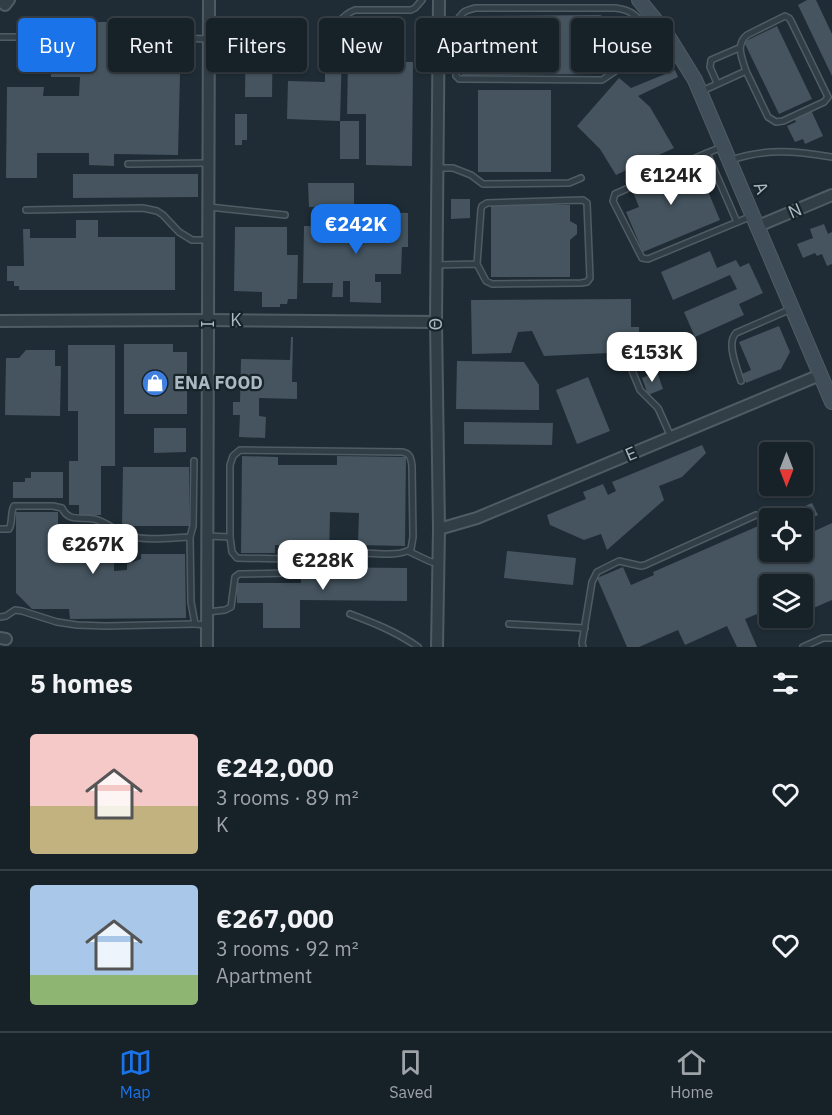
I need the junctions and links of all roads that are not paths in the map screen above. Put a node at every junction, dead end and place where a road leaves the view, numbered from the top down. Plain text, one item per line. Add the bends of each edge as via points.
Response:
1 (209, 0) edge
2 (422, 0) edge
3 (439, 0) edge
4 (639, 0) edge
5 (209, 18) edge
6 (342, 18) edge
7 (649, 18) edge
8 (657, 32) joint
9 (0, 37) edge
10 (18, 37) edge
11 (739, 48) junction
12 (673, 49) edge
13 (746, 71) junction
14 (209, 72) edge
15 (717, 83) junction
16 (700, 92) junction
17 (723, 147) junction
18 (707, 153) junction
19 (832, 157) edge
20 (729, 161) junction
21 (209, 163) junction
22 (128, 164) dead end
23 (438, 168) junction
24 (581, 178) dead end
25 (832, 195) edge
26 (209, 207) junction
27 (26, 210) dead end
28 (285, 215) dead end
29 (756, 221) junction
30 (737, 222) junction
31 (208, 240) junction
32 (477, 264) junction
33 (436, 265) junction
34 (792, 308) junction
35 (208, 320) junction
36 (0, 321) edge
37 (435, 322) junction
38 (631, 368) dead end
39 (820, 375) junction
40 (741, 381) dead end
41 (832, 401) edge
42 (671, 437) junction
43 (194, 461) dead end
44 (756, 515) dead end
45 (193, 525) junction
46 (0, 529) edge
47 (440, 529) junction
48 (207, 530) junction
49 (189, 537) junction
50 (230, 537) junction
51 (408, 551) junction
52 (439, 564) junction
53 (294, 573) dead end
54 (207, 612) junction
55 (350, 614) dead end
56 (0, 617) edge
57 (195, 624) junction
58 (510, 624) dead end
59 (207, 625) junction
60 (585, 628) junction
61 (832, 638) edge
62 (207, 647) edge
63 (418, 647) edge
64 (437, 647) edge
65 (583, 647) edge
66 (803, 647) edge

1 - 5 street, Ι
2 - 6 lane via 411,10 355,10
3 - 23 street, Θ
4 - 7 street, Α
8 - 8 lane via 626,9 475,8 465,11 456,21 456,76 602,80 620,68 657,58
9 - 10 lane
11 - 13 lane
11 - 13 lane via 747,35 787,17 828,97 776,122 768,117
11 - 15 lane via 710,62
12 - 16 street, Α via 687,64
13 - 15 lane
14 - 21 street, Ι
15 - 16 lane
16 - 17 street, Α
17 - 18 lane
17 - 20 street, Α
18 - 30 lane
18 - 30 lane via 621,190 613,201 644,259
19 - 20 lane via 773,151
20 - 29 street, Α
21 - 22 lane
21 - 26 street, Ι
23 - 24 lane via 453,168 483,184 569,183
23 - 33 street, Θ
25 - 29 street, Ν
26 - 28 lane
26 - 31 street, Ι
27 - 31 lane via 143,208 164,215 192,240
29 - 30 lane
29 - 34 street, Α
31 - 35 street, Ι
32 - 32 lane via 484,204 584,200 587,203 587,282 492,284
32 - 33 lane
33 - 37 street, Θ
34 - 39 street, Α
34 - 40 lane via 733,336 733,354
35 - 36 street, Κ
35 - 37 street, Κ
35 - 48 street, Ι
37 - 47 street, Θ
38 - 42 lane via 640,390 658,408
39 - 41 street, Α
39 - 42 street, Ε
42 - 47 street, Ε via 477,518
43 - 45 lane
44 - 60 lane via 645,565 619,561 597,572
45 - 48 lane
45 - 49 lane
46 - 49 lane via 11,526 14,506 53,506 62,508 69,517 96,519 142,539
47 - 52 street, Θ
48 - 50 lane
48 - 54 street, Ι
49 - 57 lane
50 - 51 lane via 237,558 333,560 358,553
50 - 51 lane via 230,465 232,456 240,450 402,452 409,455 412,466 413,546
51 - 52 lane
52 - 64 street, Θ
53 - 54 lane via 239,574 235,577 231,607
54 - 59 street, Ι
55 - 63 lane via 387,628
56 - 57 lane via 15,610 76,625
57 - 59 lane
58 - 60 lane
59 - 62 street, Ι
60 - 65 lane
61 - 66 lane

